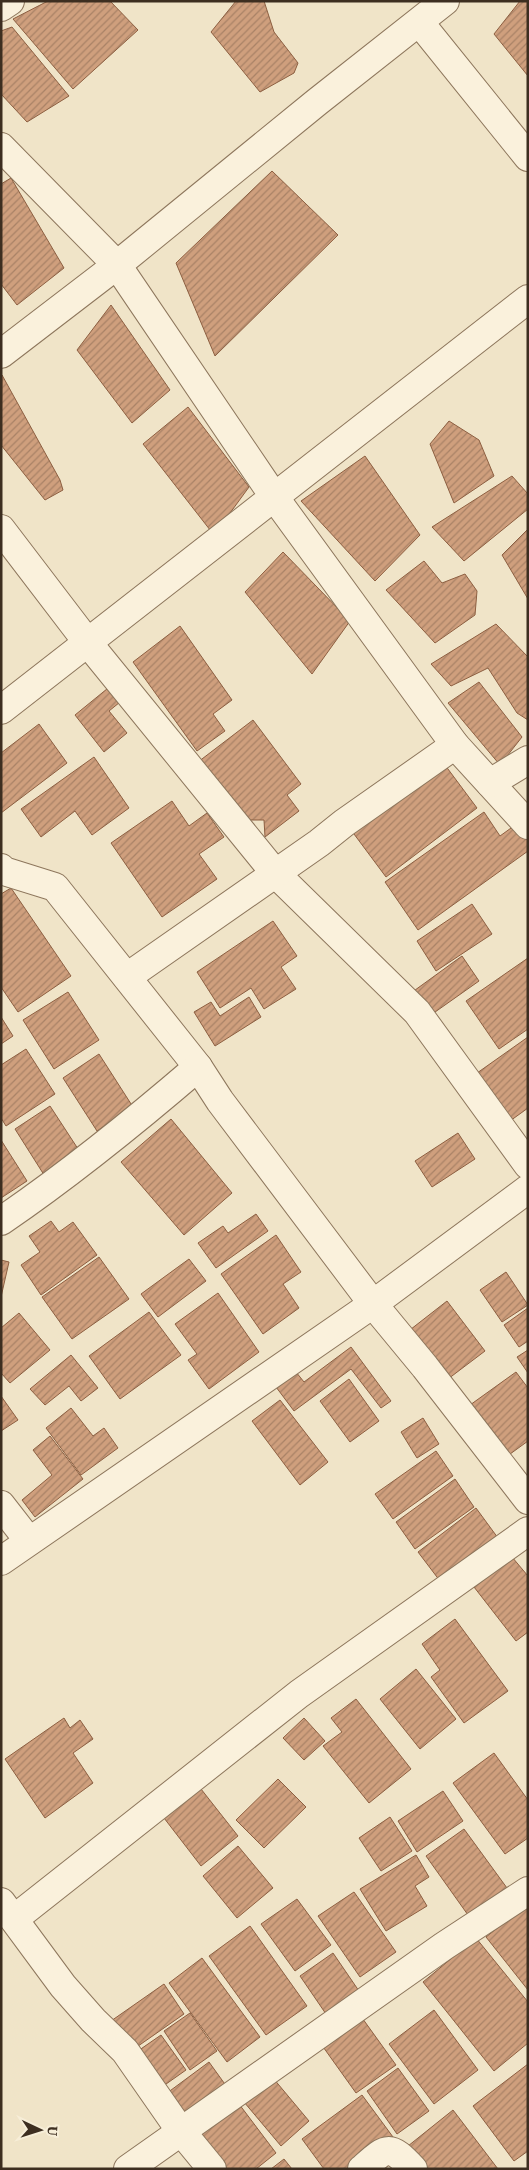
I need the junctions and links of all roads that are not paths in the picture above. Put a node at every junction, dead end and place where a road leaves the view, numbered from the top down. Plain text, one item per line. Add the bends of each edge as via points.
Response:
1 (10, 1) edge
2 (445, 1) edge
3 (1, 6) edge
4 (420, 23) junction
5 (1, 146) edge
6 (528, 157) edge
7 (117, 265) junction
8 (528, 300) edge
9 (1, 354) edge
10 (275, 498) junction
11 (1, 529) edge
12 (88, 643) junction
13 (1, 710) edge
14 (455, 746) junction
15 (528, 760) edge
16 (490, 783) junction
17 (528, 825) edge
18 (2, 871) edge
19 (275, 873) junction
20 (127, 977) junction
21 (198, 1067) junction
22 (528, 1165) edge
23 (528, 1189) edge
24 (1, 1221) edge
25 (372, 1304) junction
26 (528, 1500) edge
27 (1, 1505) edge
28 (528, 1531) edge
29 (29, 1541) junction
30 (1, 1561) edge
31 (528, 1891) edge
32 (8, 1910) edge
33 (180, 2130) junction
34 (128, 2169) edge
35 (212, 2169) edge
36 (362, 2169) edge
37 (413, 2169) edge

1 - 3 street
2 - 4 street
4 - 6 street
4 - 7 street via 317,102
5 - 7 street
7 - 9 street
7 - 10 street
8 - 10 street
10 - 12 street
10 - 14 street
11 - 12 street
12 - 13 street
12 - 19 street
14 - 16 street
14 - 19 street
15 - 16 street
16 - 17 street
18 - 20 street via 55,887
19 - 20 street
19 - 22 street via 417,1012
20 - 21 street
21 - 24 street via 57,1183
21 - 25 street
23 - 25 street
25 - 26 street via 425,1366
25 - 29 street
27 - 29 street
28 - 32 street via 299,1694
29 - 30 street
31 - 33 street
32 - 33 street via 63,1986 125,2051
33 - 34 street
33 - 35 street
36 - 37 street via 380,2153 389,2150 397,2152

